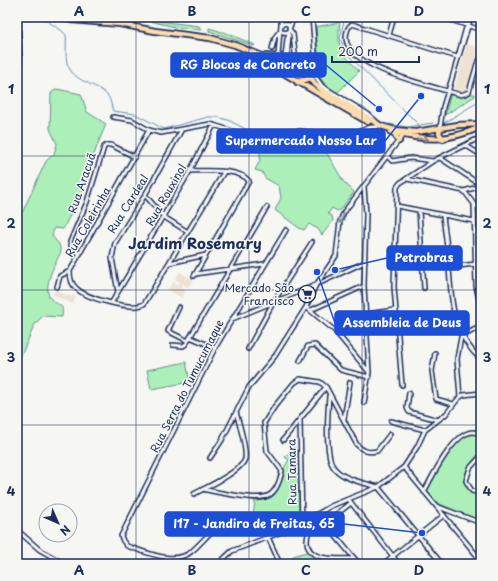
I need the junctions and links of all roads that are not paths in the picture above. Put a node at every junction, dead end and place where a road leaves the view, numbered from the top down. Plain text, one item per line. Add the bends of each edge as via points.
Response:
1 (18, 17) edge
2 (61, 17) edge
3 (281, 17) edge
4 (292, 17) edge
5 (312, 17) edge
6 (394, 17) edge
7 (442, 17) edge
8 (470, 17) edge
9 (281, 26) junction
10 (468, 26) junction
11 (481, 30) edge
12 (280, 31) junction
13 (288, 32) junction
14 (389, 35) junction
15 (315, 37) junction
16 (280, 43) tunnel mouth
17 (235, 45) junction
18 (272, 49) dead end
19 (296, 53) dead end
20 (278, 55) junction
21 (457, 57) junction
22 (481, 58) edge
23 (290, 59) junction
24 (301, 64) junction
25 (280, 72) junction
26 (314, 74) junction
27 (17, 78) edge
28 (317, 79) junction
29 (297, 82) junction
30 (448, 91) junction
31 (354, 113) junction
32 (113, 116) dead end
33 (214, 125) junction
34 (458, 125) junction
35 (379, 126) junction
36 (480, 127) edge
37 (365, 129) junction
38 (440, 129) junction
39 (149, 130) junction
40 (181, 131) junction
41 (416, 132) junction
42 (394, 133) junction
43 (264, 134) junction
44 (403, 135) junction
45 (460, 135) junction
46 (410, 137) junction
47 (481, 137) edge
48 (443, 139) junction
49 (399, 141) junction
50 (269, 145) dead end
51 (465, 146) junction
52 (481, 155) edge
53 (387, 156) junction
54 (135, 157) junction
55 (440, 158) junction
56 (433, 161) junction
57 (190, 171) junction
58 (224, 172) junction
59 (407, 179) junction
60 (364, 186) junction
61 (481, 186) edge
62 (464, 191) junction
63 (145, 195) junction
64 (474, 204) junction
65 (397, 206) junction
66 (267, 207) dead end
67 (481, 209) edge
68 (419, 211) junction
69 (443, 216) junction
70 (164, 217) junction
71 (474, 221) junction
72 (286, 230) dead end
73 (188, 232) junction
74 (312, 242) dead end
75 (80, 254) junction
76 (206, 255) junction
77 (365, 262) junction
78 (169, 263) junction
79 (264, 264) junction
80 (476, 264) junction
81 (449, 266) junction
82 (230, 270) junction
83 (70, 271) junction
84 (326, 271) junction
85 (329, 278) junction
86 (320, 283) junction
87 (316, 285) junction
88 (364, 286) junction
89 (57, 287) dead end
90 (424, 288) dead end
91 (118, 292) junction
92 (274, 301) junction
93 (112, 302) junction
94 (179, 307) dead end
95 (306, 307) junction
96 (311, 310) junction
97 (395, 310) junction
98 (481, 310) edge
99 (366, 314) junction
100 (232, 320) junction
101 (481, 326) edge
102 (334, 330) junction
103 (190, 337) junction
104 (462, 337) junction
105 (188, 341) junction
106 (174, 345) dead end
107 (460, 347) junction
108 (469, 347) junction
109 (215, 348) junction
110 (248, 349) dead end
111 (434, 354) dead end
112 (481, 360) edge
113 (300, 361) dead end
114 (369, 372) junction
115 (369, 377) junction
116 (350, 382) dead end
117 (402, 385) dead end
118 (326, 388) junction
119 (409, 393) dead end
120 (479, 393) edge
121 (329, 396) junction
122 (481, 396) edge
123 (460, 397) junction
124 (364, 403) dead end
125 (453, 404) junction
126 (236, 412) junction
127 (300, 420) junction
128 (344, 420) junction
129 (438, 420) junction
130 (391, 421) dead end
131 (425, 430) junction
132 (390, 434) dead end
133 (481, 435) edge
134 (283, 440) dead end
135 (481, 456) edge
136 (210, 458) dead end
137 (404, 467) junction
138 (378, 487) junction
139 (203, 489) junction
140 (424, 492) junction
141 (481, 493) edge
142 (194, 494) dead end
143 (350, 501) junction
144 (435, 506) junction
145 (454, 513) junction
146 (444, 515) junction
147 (316, 516) junction
148 (448, 520) junction
149 (325, 522) junction
150 (481, 523) edge
151 (302, 524) junction
152 (297, 526) junction
153 (17, 530) edge
154 (419, 536) junction
155 (268, 538) junction
156 (393, 557) junction
157 (355, 559) junction
158 (480, 559) edge
159 (65, 564) edge
160 (218, 564) edge
161 (262, 564) edge
162 (273, 564) edge
163 (280, 564) edge
164 (359, 564) edge
165 (384, 564) edge
166 (399, 564) edge
167 (442, 564) edge

1 - 27 street via 20,66
2 - 17 highway via 210,38
3 - 9 street
4 - 13 street
5 - 15 street
6 - 14 street
7 - 10 street
8 - 10 street
9 - 13 street via 281,31
9 - 13 street via 286,25
10 - 11 street
10 - 21 street
10 - 30 street
12 - 16 street
12 - 18 street via 276,35
12 - 20 street
13 - 19 street via 293,34
13 - 23 street
14 - 21 street
14 - 30 street via 352,24 347,34 347,42 355,54 364,61 401,77
15 - 24 street via 314,56
15 - 28 street
17 - 20 highway via 262,56
17 - 25 highway
20 - 23 highway
20 - 25 highway via 272,63
21 - 30 street
22 - 30 street via 469,92 463,95
23 - 24 highway
23 - 26 street via 305,66
24 - 26 street via 310,67
24 - 29 highway via 308,77
24 - 35 highway via 322,90
25 - 29 highway
26 - 28 street
28 - 35 street via 322,86 368,114
29 - 31 highway
30 - 38 street via 440,119
31 - 35 highway
31 - 37 street via 367,123
32 - 39 street via 132,120
33 - 40 street
33 - 43 street via 250,136
33 - 57 street, Rua Rouxinol
34 - 36 highway
34 - 38 highway
34 - 45 highway via 462,129
35 - 37 street
35 - 41 highway
35 - 42 highway
36 - 45 highway
37 - 43 street via 344,136 326,136 300,131
38 - 41 highway
38 - 48 highway via 439,133
39 - 40 street via 161,134
39 - 54 street, Rua Coleirinha
40 - 63 street, Rua Cardeal
41 - 44 highway
42 - 44 highway
42 - 49 highway
43 - 50 street via 260,141
44 - 46 highway
44 - 49 street
45 - 48 highway
46 -> 48 highway
46 - 49 street
47 - 51 street
49 - 53 street
51 - 52 street
51 - 55 street
53 - 56 street via 392,161 410,158
53 - 60 street
54 - 75 street, Rua Coleirinha
54 - 75 street, Rua Aracuã via 111,145 104,147 89,196 70,242 72,248
55 - 56 street
55 - 61 street
56 - 59 street
57 - 58 street
57 - 70 street, Rua Rouxinol
58 - 73 street
58 - 76 street via 245,177 248,184
59 - 62 street
59 - 65 street via 397,187
60 - 77 street
60 -> 84 street via 342,216 337,253
61 - 62 street
62 - 64 street
63 - 70 street
63 - 91 street, Rua Cardeal via 113,247 112,258
64 - 67 street
64 - 71 street
65 - 68 street
65 - 97 street
66 - 82 street
68 - 69 street
68 - 90 street
69 - 71 street
69 - 81 street
70 - 73 street
70 - 91 street, Rua Rouxinol
71 - 80 street
72 - 79 street, Rua Serra do Tumucumaque
73 - 78 street
74 - 92 street
75 - 83 street, Rua Coleirinha
76 - 78 street
76 - 82 street via 195,275
77 - 85 street
77 - 88 street
78 - 93 street, Rua Coleirinha via 142,306 132,307
79 - 82 street
79 - 100 street, Rua Serra do Tumucumaque
80 - 81 street
80 - 98 street via 476,286
81 - 104 street via 452,307
82 - 103 street
83 - 89 street via 60,276
83 - 93 street, Rua Coleirinha via 73,285 79,291
84 - 85 street
84 - 86 street
85 - 86 street
86 - 87 street
87 - 92 street
87 - 95 street
88 - 96 street
88 - 99 street
91 - 93 street, Rua Rouxinol
92 - 100 street
92 - 110 street
94 - 105 street via 168,331
95 - 96 street
95 - 126 street via 275,356 249,387
96 - 102 street
97 - 99 street
97 - 117 street
99 - 102 street
99 - 114 street
100 - 109 street, Rua Serra do Tumucumaque
101 - 104 street
102 - 114 street
103 - 105 street
103 - 109 street
104 - 107 street
104 - 108 street
105 - 106 street via 184,345
107 - 108 street
107 - 123 street via 457,359
108 - 112 street
109 - 152 street, Rua Serra do Tumucumaque via 122,533 123,542 127,546 170,558 189,553 217,527 233,520 247,519
111 - 125 street via 432,371 436,399
113 - 115 street via 308,346 315,345 341,370
114 - 115 street
115 - 124 street
116 - 128 street
118 - 121 street
118 - 127 street
118 - 139 street via 320,382 300,379 267,417 264,429 267,451 282,471 277,487 272,493 259,499
119 - 129 street via 409,412
120 - 122 street
120 - 123 street
121 - 128 street
121 - 138 street via 328,448 331,465 345,476
123 - 125 street
125 - 129 street
126 - 136 street
126 - 139 street via 244,460 232,472
127 - 134 street
127 - 151 street, Rua Tamara
128 - 132 street via 357,445 369,452 381,448
129 - 131 street
130 - 131 street
131 - 137 street
133 - 140 street via 473,431 468,432 457,440
135 - 141 street via 470,468 466,481 472,491
137 - 138 street
137 - 140 street
138 - 143 street
138 - 154 street
139 - 142 street
140 - 144 street
143 - 147 street via 331,506
143 - 149 street
143 - 156 street
144 - 145 street
144 - 146 street
145 - 148 street
145 - 150 street
146 - 148 street
146 - 154 street
147 - 149 street
147 - 151 street
147 - 157 street via 307,542 310,552 320,557
148 - 158 street
149 - 157 street
151 - 152 street
152 - 155 street
153 - 159 street via 40,550
154 - 156 street
154 - 167 street
155 - 160 street via 232,551
155 - 163 street
156 - 165 street
156 - 166 street
157 - 164 street
161 - 162 street

